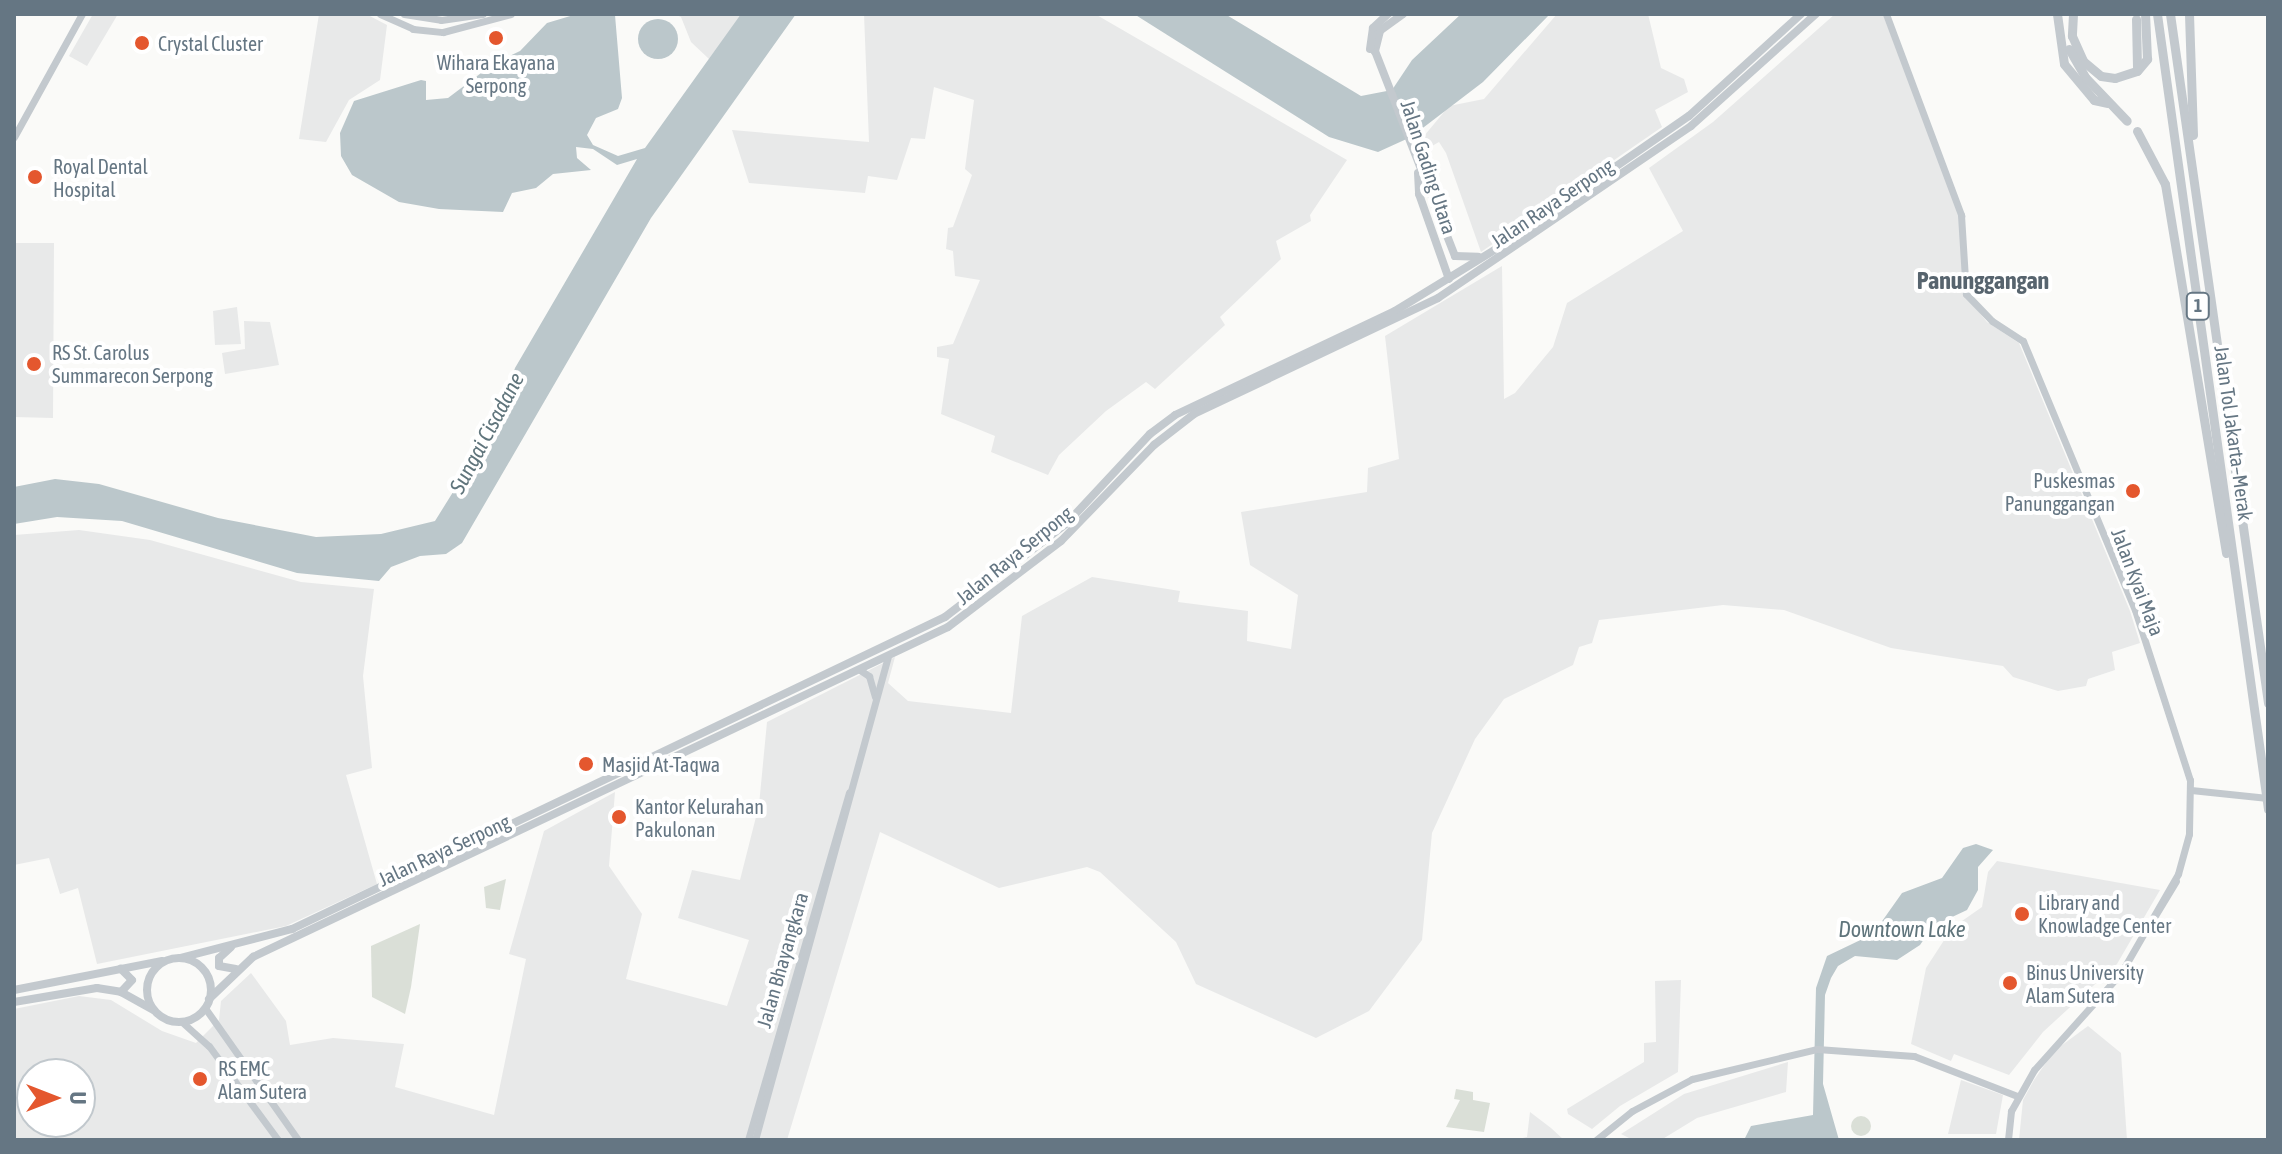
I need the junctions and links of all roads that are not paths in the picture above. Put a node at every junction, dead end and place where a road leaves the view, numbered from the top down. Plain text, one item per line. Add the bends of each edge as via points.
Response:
1 (82, 14) edge
2 (380, 14) edge
3 (404, 14) edge
4 (483, 14) edge
5 (511, 14) edge
6 (1388, 14) edge
7 (1403, 14) edge
8 (1816, 14) edge
9 (1886, 14) edge
10 (2057, 14) edge
11 (2066, 14) edge
12 (2073, 14) edge
13 (2157, 14) edge
14 (2170, 14) edge
15 (2189, 14) edge
16 (2141, 16) edge
17 (1802, 18) edge
18 (1382, 23) junction
19 (2107, 103) junction
20 (2127, 121) dead end
21 (2137, 131) dead end
22 (14, 137) edge
23 (2192, 167) junction
24 (1419, 172) junction
25 (1482, 257) junction
26 (1449, 279) junction
27 (1461, 283) junction
28 (1036, 555) junction
29 (2238, 599) junction
30 (888, 656) junction
31 (860, 670) junction
32 (875, 700) junction
33 (2268, 703) edge
34 (850, 790) junction
35 (2191, 790) junction
36 (2268, 798) edge
37 (2268, 809) edge
38 (231, 947) junction
39 (180, 958) junction
40 (165, 961) junction
41 (237, 968) junction
42 (121, 969) junction
43 (14, 990) edge
44 (121, 992) junction
45 (14, 1002) edge
46 (207, 1003) junction
47 (153, 1010) junction
48 (209, 1020) junction
49 (182, 1022) junction
50 (196, 1032) junction
51 (2017, 1096) junction
52 (278, 1140) edge
53 (298, 1140) edge
54 (748, 1140) edge
55 (755, 1140) edge
56 (1596, 1140) edge
57 (2008, 1140) edge

1 - 22 main road
2 - 5 main road via 413,29 443,32
3 - 4 main road via 441,20
6 - 18 main road
7 - 18 main road
8 - 17 main road, Jalan Raya Serpong
9 - 35 main road, Jalan Kyai Maja via 1961,215 1966,294 2024,343 2135,610 2183,746
10 - 19 highway via 2064,64 2094,100
11 - 19 highway via 2070,51
12 - 16 highway via 2076,50 2092,70 2115,78 2137,71 2150,50
13 - 29 highway, Jalan Tol Jakarta–Merak / 1
14 - 23 highway, Jalan Tol Jakarta–Merak / 1
15 - 23 highway
17 - 25 main road, Jalan Raya Serpong via 1689,116
17 - 27 main road, Jalan Raya Serpong via 1691,126
18 - 24 main road, Jalan Gading Utara via 1376,57
19 - 20 highway
21 - 29 highway via 2159,166 2168,196 2214,486
23 - 33 highway, Jalan Tol Jakarta–Merak / 1
24 - 25 main road, Jalan Gading Utara via 1455,256
24 - 26 main road, Jalan Gading Utara via 1419,194
25 - 26 main road, Jalan Raya Serpong
26 - 27 main road
26 - 28 main road, Jalan Raya Serpong via 1395,311 1175,415
27 - 28 main road, Jalan Raya Serpong via 1399,319 1194,414 1154,445 1078,526
28 - 30 main road, Jalan Raya Serpong via 948,627
28 - 38 main road, Jalan Raya Serpong via 945,617 292,929
29 - 37 highway, Jalan Tol Jakarta–Merak / 1
30 - 31 main road, Jalan Raya Serpong
30 - 32 main road, Jalan Bhayangkara
31 - 32 main road via 869,676
31 - 41 main road, Jalan Raya Serpong
32 - 34 main road, Jalan Bhayangkara
34 - 54 main road, Jalan Bhayangkara
34 - 55 main road, Jalan Bhayangkara
35 - 36 main road
35 - 51 main road, Jalan Kyai Maja via 2188,840 2178,874 2121,973 2052,1046
38 - 39 main road, Jalan Raya Serpong
38 - 41 main road via 219,958 219,966
39 - 40 main road
39 - 46 main road via 204,971
40 - 42 main road
40 - 47 main road via 147,983
41 - 46 main road, Jalan Raya Serpong
42 - 43 main road
42 - 44 main road via 132,980
44 - 45 main road via 77,989
44 - 47 main road
46 - 48 main road
46 - 49 main road
47 - 49 main road via 166,1020
48 - 50 main road
48 - 53 main road
49 - 50 main road
50 - 52 main road
51 - 56 main road via 1914,1056 1817,1049 1692,1079 1632,1111
51 - 57 main road

